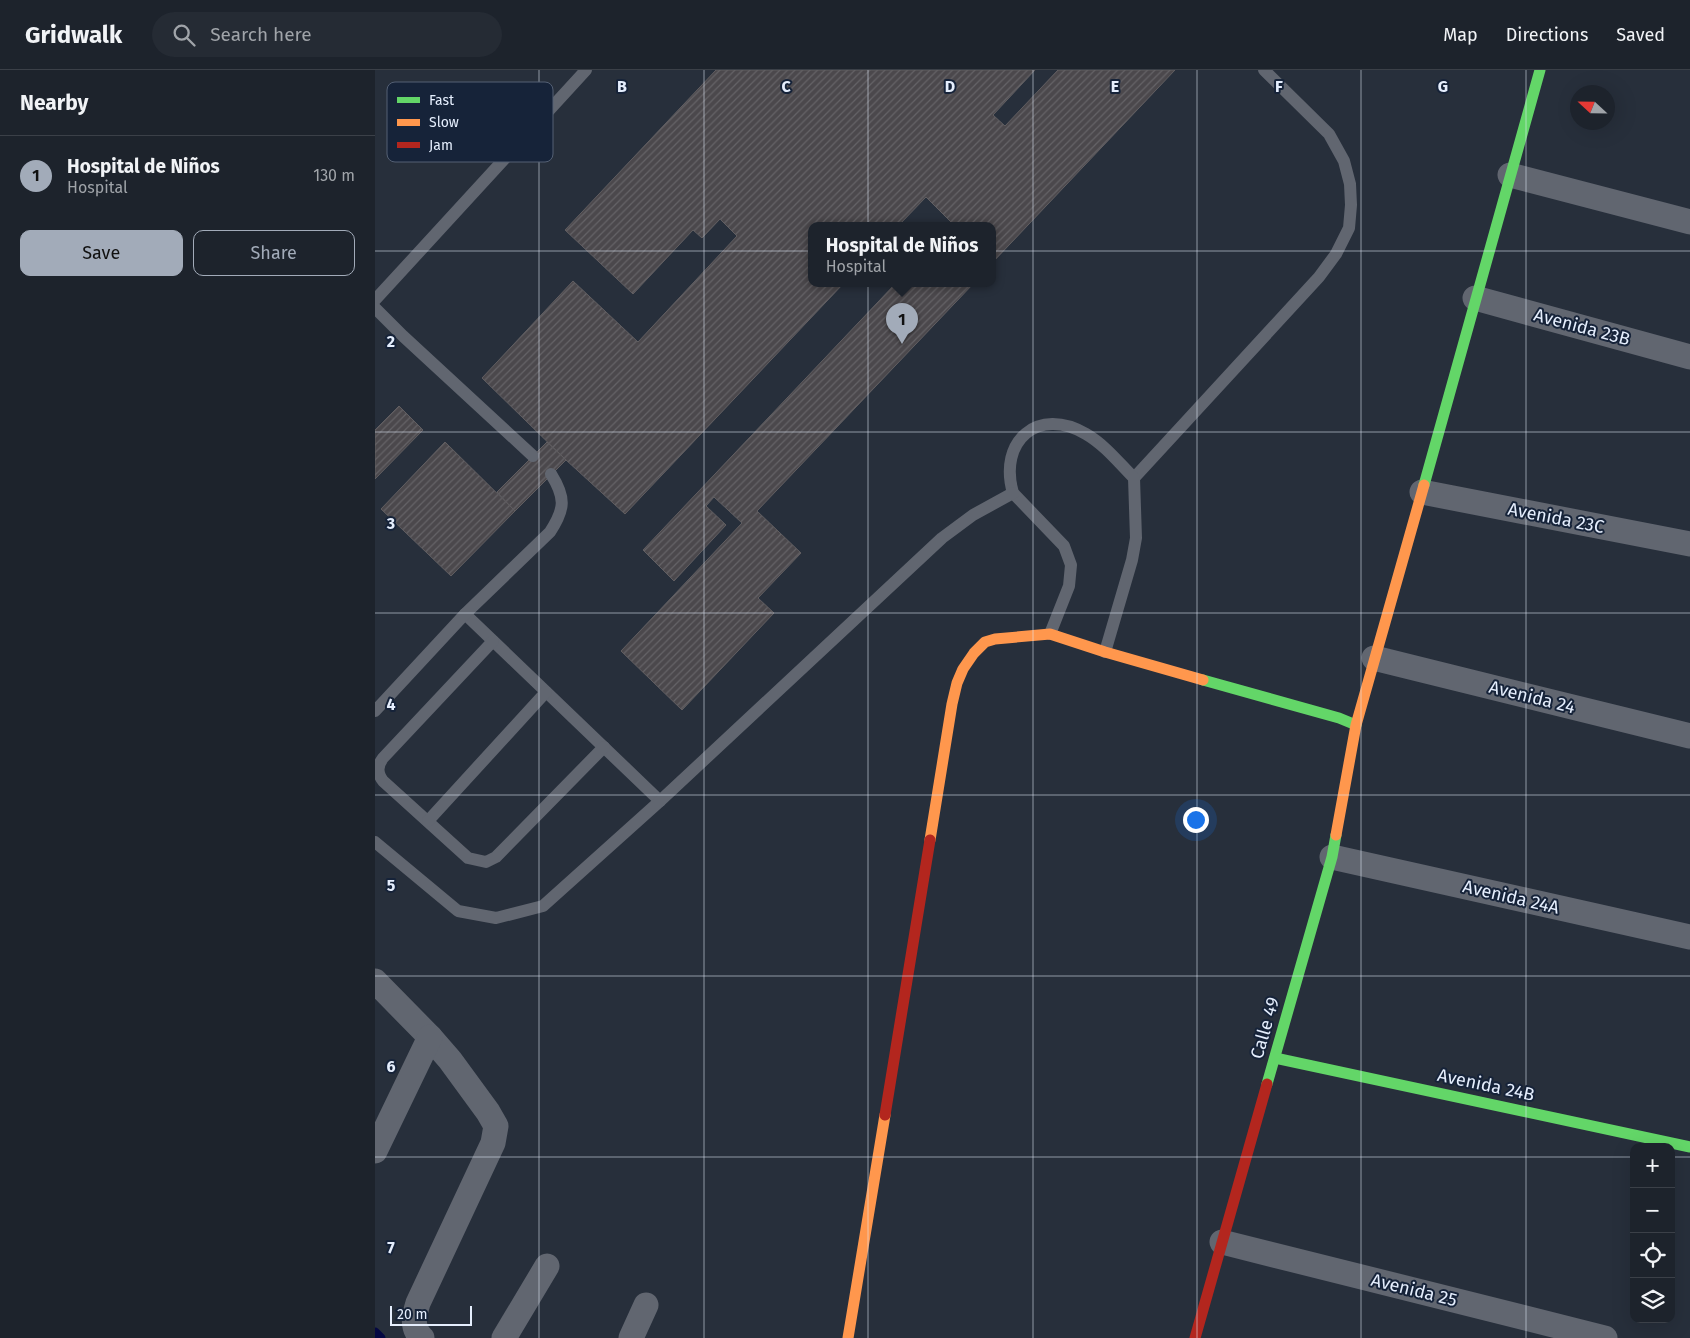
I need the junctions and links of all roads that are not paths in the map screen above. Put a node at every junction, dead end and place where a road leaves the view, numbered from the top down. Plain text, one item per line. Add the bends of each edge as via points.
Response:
1 (586, 70) edge
2 (1264, 70) edge
3 (1539, 70) edge
4 (553, 106) edge
5 (502, 162) edge
6 (1510, 175) junction
7 (1690, 222) edge
8 (1475, 298) junction
9 (375, 300) edge
10 (375, 308) edge
11 (1690, 357) edge
12 (533, 456) dead end
13 (551, 474) dead end
14 (1134, 478) junction
15 (1422, 492) junction
16 (1013, 493) junction
17 (1690, 544) edge
18 (465, 614) junction
19 (1051, 634) junction
20 (493, 641) junction
21 (1105, 652) junction
22 (1374, 658) junction
23 (546, 692) junction
24 (375, 711) edge
25 (1356, 725) junction
26 (1690, 736) edge
27 (604, 747) junction
28 (660, 801) junction
29 (428, 821) junction
30 (375, 842) edge
31 (1332, 857) junction
32 (1690, 937) edge
33 (375, 981) edge
34 (430, 1037) junction
35 (1275, 1058) junction
36 (1690, 1147) edge
37 (375, 1151) edge
38 (1223, 1242) junction
39 (547, 1266) dead end
40 (646, 1305) dead end
41 (422, 1338) edge
42 (504, 1338) edge
43 (631, 1338) edge
44 (848, 1338) edge
45 (1195, 1338) edge
46 (1605, 1338) edge

1 - 4 lane
2 - 14 lane via 1329,134 1344,161 1350,184 1349,228 1319,277
3 - 6 street, Calle 49
5 - 9 lane
6 - 7 street
6 - 8 street, Calle 49
8 - 11 street, Avenida 23B
8 - 15 street, Calle 49
10 - 12 lane
13 - 18 lane via 561,489 563,499 557,521 550,532
14 - 16 lane via 1086,434 1063,425 1045,424 1021,437 1012,450 1009,470
14 - 21 lane via 1136,538
15 - 17 street, Avenida 23C
15 - 22 street, Calle 49
16 - 19 lane via 1064,546 1071,565 1069,586
16 - 28 lane via 973,515 942,538
18 - 20 lane
18 - 24 lane
19 - 21 street
19 - 44 street via 985,642 974,653 957,683
20 - 23 lane
20 - 29 lane via 379,763 379,775 383,781
21 - 25 street
22 - 25 street, Calle 49
22 - 26 street, Avenida 24
23 - 27 lane
23 - 29 lane
25 - 31 street, Calle 49
27 - 28 lane
27 - 29 lane via 496,857 486,862 468,858
28 - 30 lane via 543,906 496,918 458,911
31 - 32 street, Avenida 24A
31 - 35 street, Calle 49
33 - 34 street
34 - 37 street
34 - 41 street via 488,1112 495,1126 493,1143 418,1303 413,1320
35 - 36 street, Avenida 24B
35 - 38 street, Calle 49
38 - 45 street, Calle 49
38 - 46 street, Avenida 25
39 - 42 street
40 - 43 street

